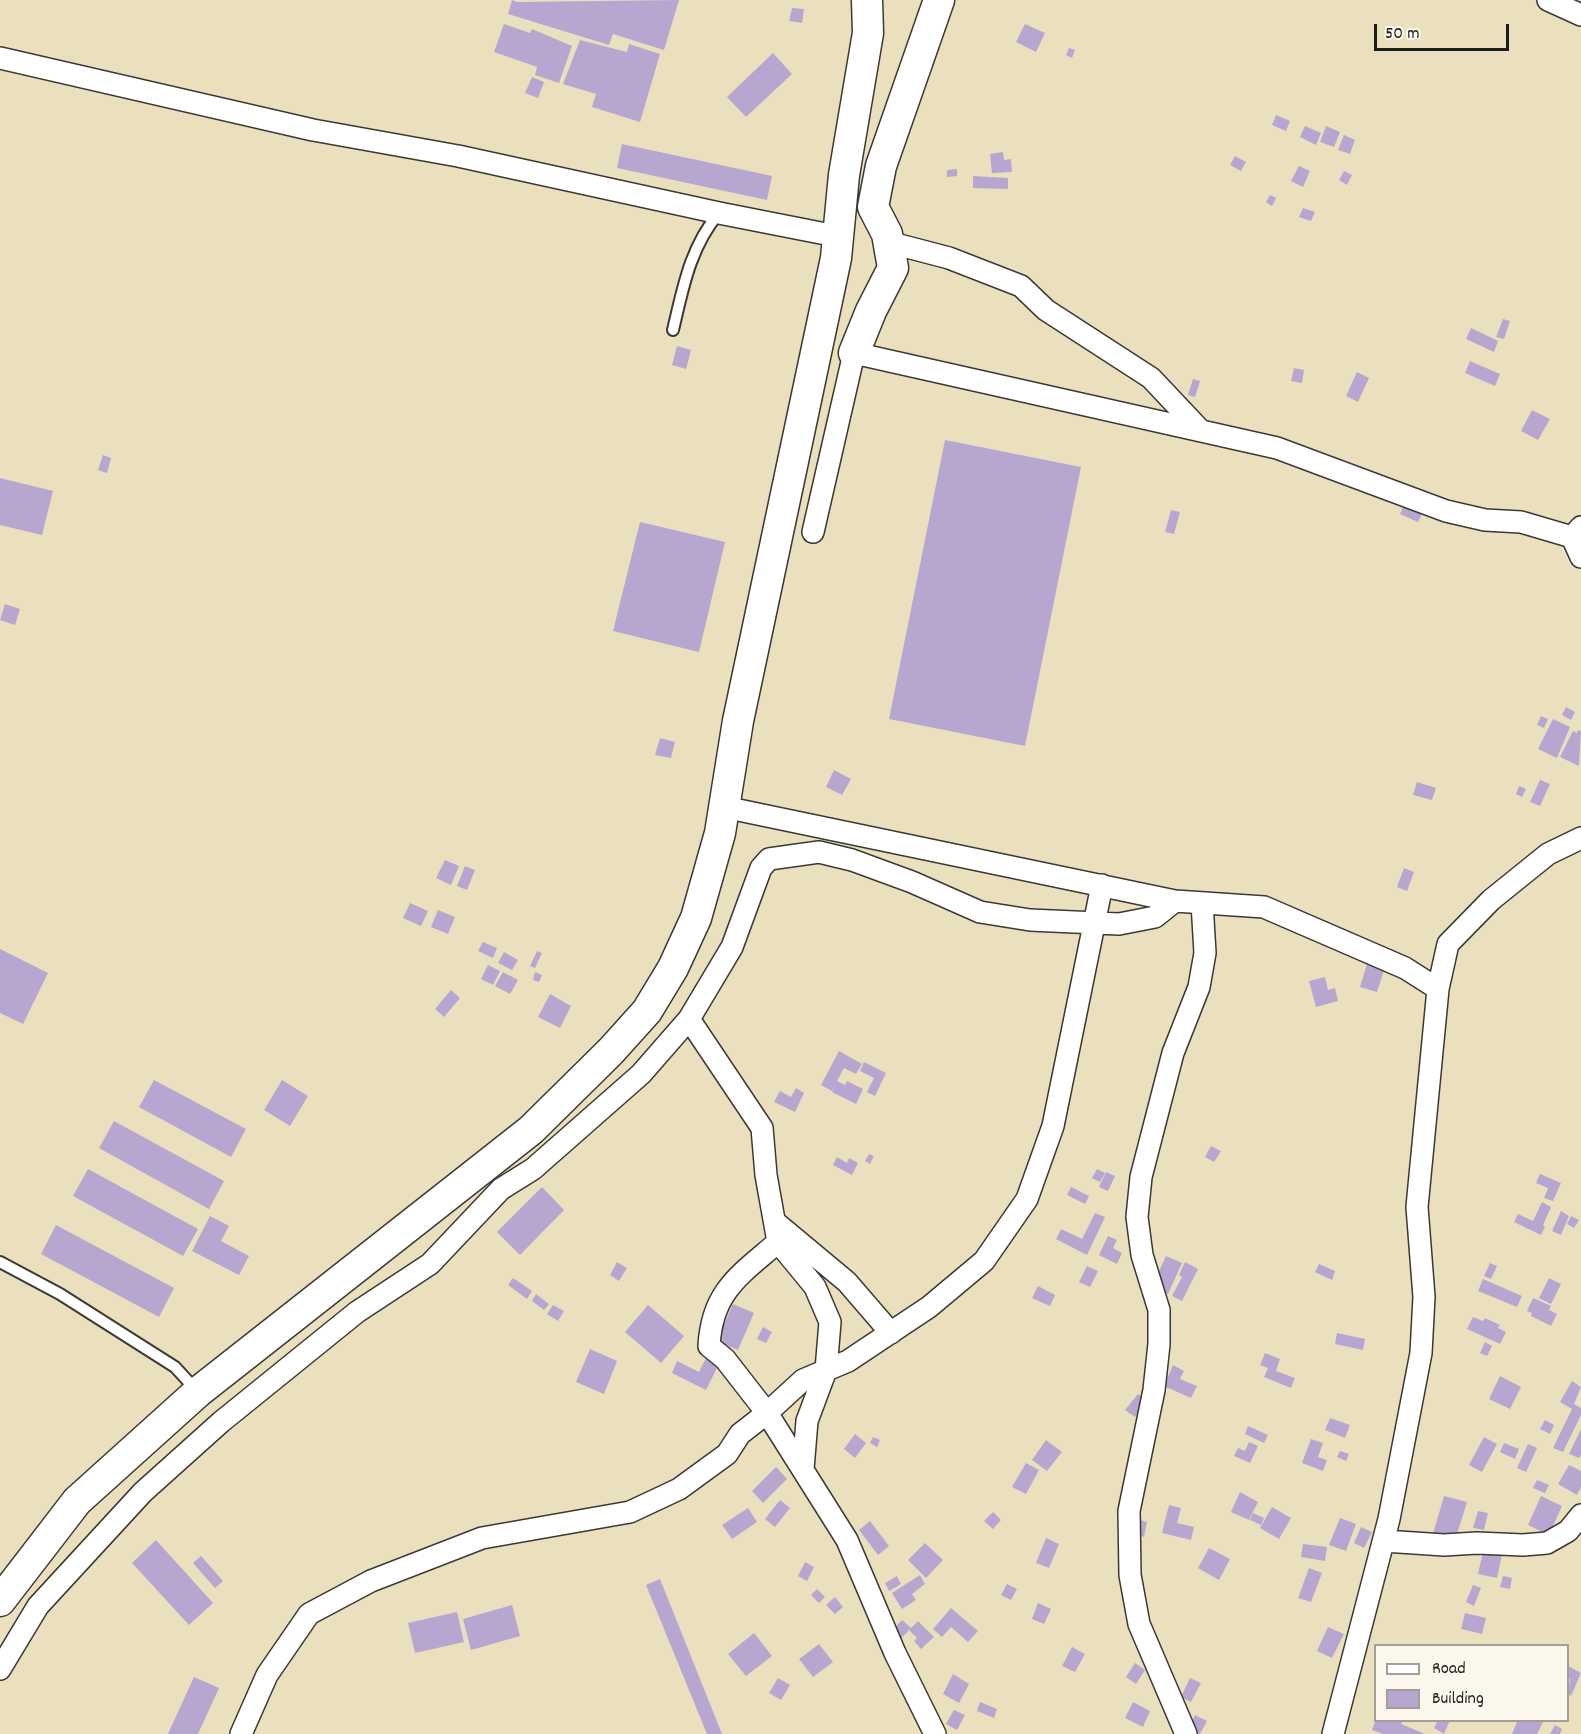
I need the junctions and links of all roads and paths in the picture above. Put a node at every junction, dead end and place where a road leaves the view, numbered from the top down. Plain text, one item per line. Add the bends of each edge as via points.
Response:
1 (867, 0) edge
2 (939, 0) edge
3 (1548, 0) edge
4 (1581, 15) edge
5 (0, 58) edge
6 (719, 213) junction
7 (836, 236) junction
8 (888, 242) junction
9 (674, 330) dead end
10 (854, 353) junction
11 (1200, 430) junction
12 (813, 532) dead end
13 (1577, 532) edge
14 (1581, 557) edge
15 (724, 807) junction
16 (1581, 838) edge
17 (1102, 885) junction
18 (1175, 901) junction
19 (1202, 903) junction
20 (1096, 923) junction
21 (1438, 989) junction
22 (689, 1019) junction
23 (776, 1232) junction
24 (0, 1262) edge
25 (891, 1333) junction
26 (826, 1370) junction
27 (198, 1392) junction
28 (767, 1413) junction
29 (221, 1422) junction
30 (803, 1469) junction
31 (1581, 1515) edge
32 (1384, 1541) junction
33 (0, 1601) edge
34 (0, 1669) edge
35 (241, 1734) edge
36 (935, 1734) edge
37 (1186, 1734) edge
38 (1333, 1734) edge

1 - 7 street via 868,33
2 - 8 street via 881,166 873,207
3 - 4 street
5 - 6 street via 313,130 458,156
6 - 7 street
6 - 9 lane via 707,227 688,267
7 - 15 street via 836,258 738,721
8 - 10 street via 893,268
8 - 11 street via 949,258 1021,286 1046,310 1150,378
10 - 11 street
10 - 12 street
11 - 13 street via 1277,448 1446,512
13 - 14 street
15 - 17 street
15 - 27 street via 696,918 647,1011 531,1130
16 - 21 street via 1548,854 1491,900 1448,944
17 - 18 street
17 - 20 street
18 - 19 street
18 - 20 street via 1155,916 1119,924
19 - 21 street via 1264,907 1406,968
19 - 37 street via 1205,953 1199,987 1173,1053 1141,1177 1137,1217 1142,1255 1158,1310 1159,1344 1154,1390 1129,1511 1130,1575 1139,1624
20 - 22 street via 1030,920 980,912 912,882 819,852 769,859 761,868 732,947
20 - 25 street via 1053,1126 1027,1199 984,1261
21 - 32 street via 1417,1207 1424,1297 1421,1353
22 - 23 street via 762,1128
22 - 29 street via 641,1074 533,1169 501,1189 430,1264 357,1312
23 - 25 street via 847,1282
23 - 26 street via 815,1287 830,1322
23 - 28 street via 728,1285 710,1326 709,1346 725,1359
24 - 27 lane via 60,1294 175,1366
25 - 26 street via 848,1361
26 - 28 street via 803,1380
26 - 30 street via 807,1421
27 - 29 street
27 - 33 street via 77,1501
28 - 30 street
28 - 35 street via 740,1434 727,1454 679,1489 630,1512 482,1538 371,1581 309,1614 267,1675
29 - 34 street via 143,1492 38,1606
30 - 36 street via 848,1540
31 - 32 street via 1568,1531 1547,1543 1444,1545
32 - 38 street

